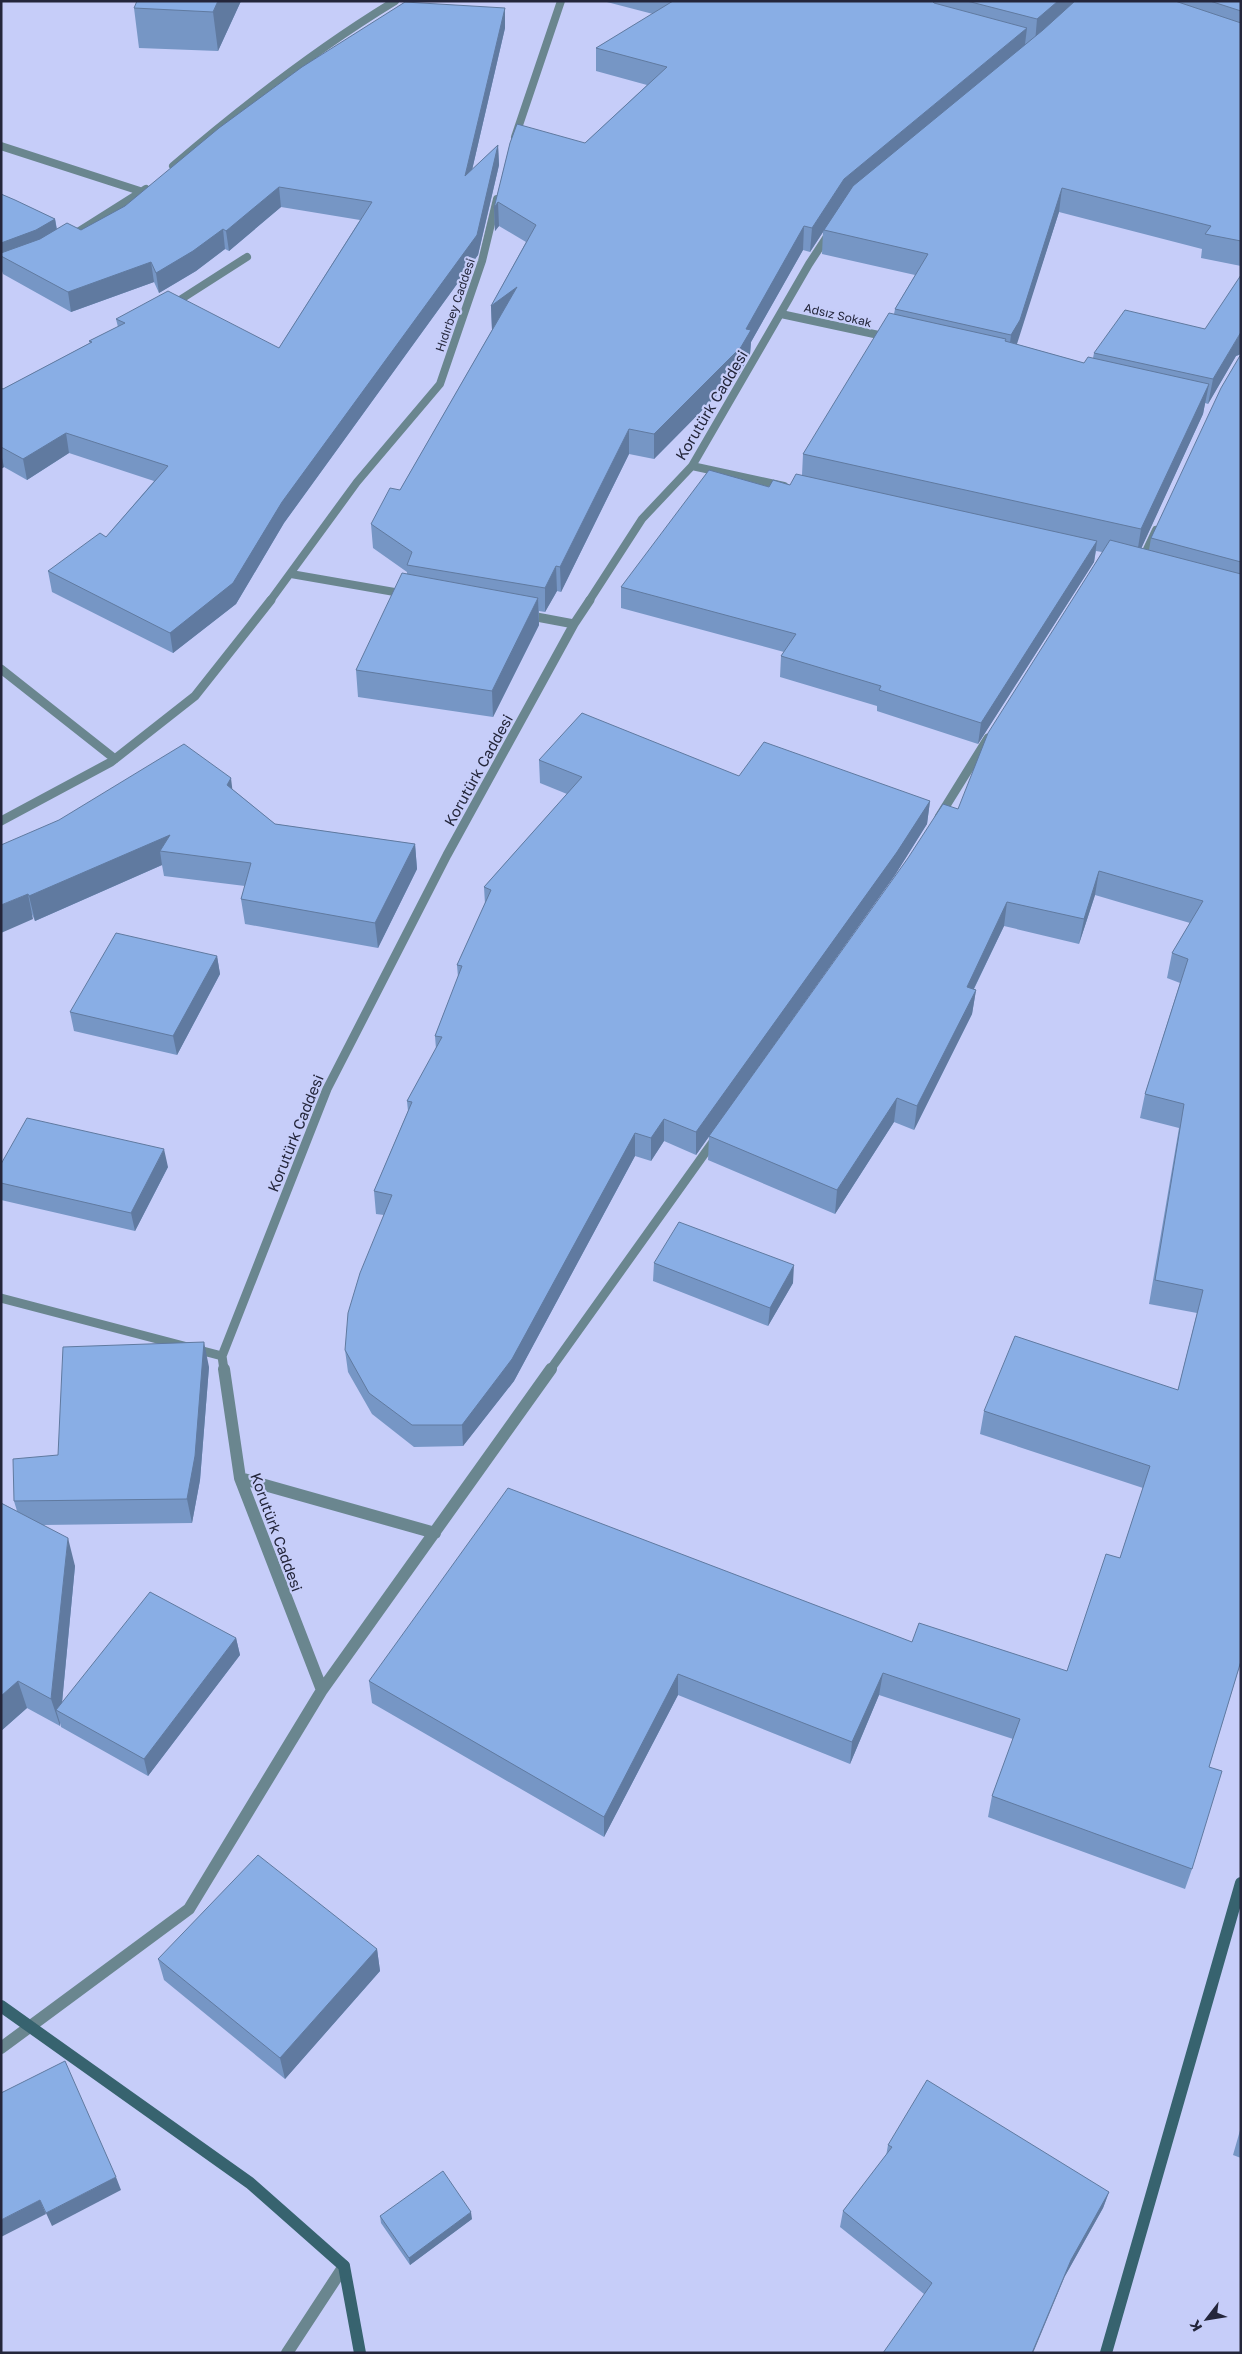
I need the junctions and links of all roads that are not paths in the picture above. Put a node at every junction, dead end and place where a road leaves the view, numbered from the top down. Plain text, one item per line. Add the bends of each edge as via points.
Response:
1 (395, 1) edge
2 (561, 1) edge
3 (1, 146) edge
4 (511, 147) edge
5 (165, 173) edge
6 (151, 185) edge
7 (143, 192) junction
8 (498, 194) edge
9 (836, 223) edge
10 (59, 244) edge
11 (247, 257) dead end
12 (166, 308) edge
13 (781, 314) junction
14 (896, 339) edge
15 (692, 466) junction
16 (797, 490) edge
17 (1159, 523) edge
18 (1130, 564) edge
19 (1139, 566) junction
20 (1148, 569) edge
21 (291, 574) junction
22 (418, 596) edge
23 (516, 613) edge
24 (574, 624) junction
25 (1, 670) edge
26 (993, 731) edge
27 (115, 759) junction
28 (1, 821) edge
29 (931, 830) edge
30 (722, 1129) edge
31 (1, 1298) edge
32 (222, 1356) junction
33 (240, 1478) junction
34 (435, 1533) junction
35 (322, 1690) junction
36 (1241, 1883) edge
37 (1, 2006) edge
38 (31, 2028) junction
39 (1, 2048) edge
40 (344, 2266) junction
41 (287, 2353) edge
42 (360, 2353) edge
43 (1106, 2353) edge

1 - 5 street via 341,34 209,135
2 - 4 street
3 - 7 street
6 - 7 street
7 - 10 street
8 - 21 street, Hıdırbey Caddesi via 482,261 440,384 357,482
9 - 13 street, Korutürk Caddesi
11 - 12 street
13 - 14 street, Adsız Sokak
13 - 15 street, Korutürk Caddesi
15 - 16 street
15 - 24 street, Korutürk Caddesi via 642,519
17 - 19 street
18 - 19 street
19 - 20 street
21 - 22 street
21 - 27 street, Hıdırbey Caddesi via 195,696
23 - 24 street
24 - 32 street, Korutürk Caddesi via 447,855 327,1089
25 - 27 street
26 - 29 street
27 - 28 street, Hıdırbey Caddesi
30 - 34 street
31 - 32 street
32 - 33 street, Korutürk Caddesi
33 - 34 street
33 - 35 street, Korutürk Caddesi
34 - 35 street
35 - 38 street via 189,1909
36 - 43 street
37 - 38 street
38 - 39 street
38 - 40 street via 250,2183
40 - 41 street
40 - 42 street

